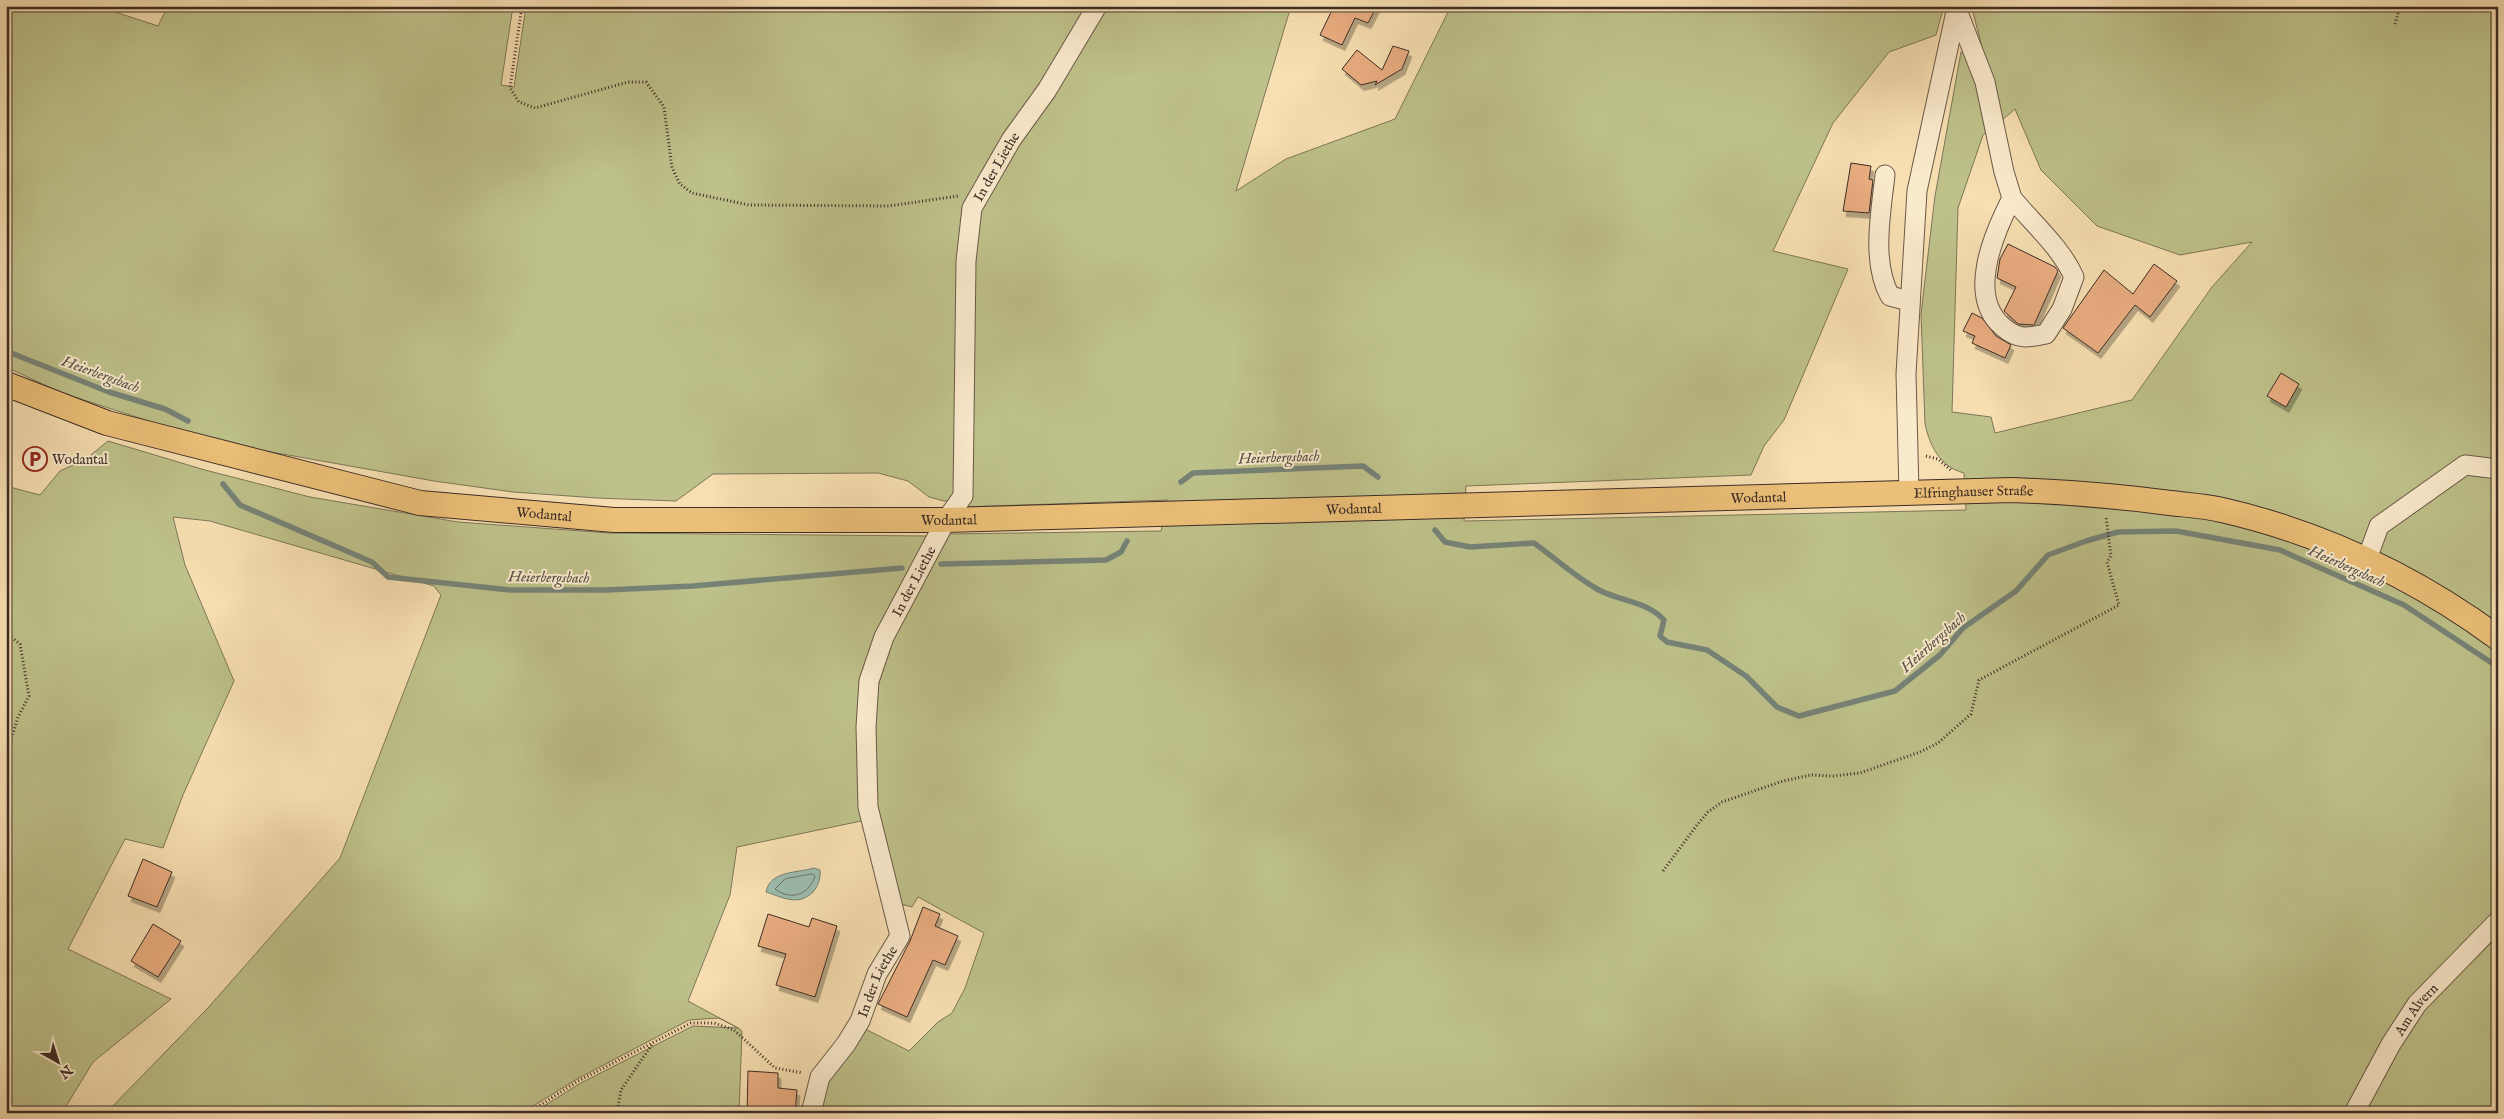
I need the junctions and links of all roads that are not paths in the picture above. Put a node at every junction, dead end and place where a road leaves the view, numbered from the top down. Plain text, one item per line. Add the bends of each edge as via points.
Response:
1 (1097, 6) edge
2 (1957, 8) edge
3 (1885, 175) dead end
4 (2012, 198) junction
5 (1909, 301) junction
6 (6, 384) edge
7 (2498, 469) edge
8 (1909, 492) junction
9 (946, 520) junction
10 (2367, 559) junction
11 (2498, 638) edge
12 (2498, 921) edge
13 (812, 1109) dead end
14 (2354, 1113) edge

1 - 9 street, In der Liethe via 1011,140 972,208 966,262 962,496
2 - 4 street via 1985,82
2 - 5 street, Elfringhauser Straße via 1917,190
3 - 5 street via 1879,248 1884,286 1890,296
4 - 4 street via 1992,246 1985,276 1986,303 1995,320 2009,333 2025,339 2046,334 2062,309 2074,277 2068,262 2050,239
5 - 8 street, Elfringhauser Straße via 1906,374
6 - 9 main road, Wodantal via 107,423 420,503 614,520
7 - 10 street via 2465,465 2379,526
8 - 9 main road, Wodantal
8 - 10 main road, Elfringhauser Straße via 2012,490 2103,494 2221,510 2305,534
9 - 13 street, In der Liethe via 884,637 869,681 866,727 868,808 900,936 877,974 860,1021 820,1077
10 - 11 main road, Elfringhauser Straße via 2433,593
12 - 14 street, Am Alvern via 2417,1004

